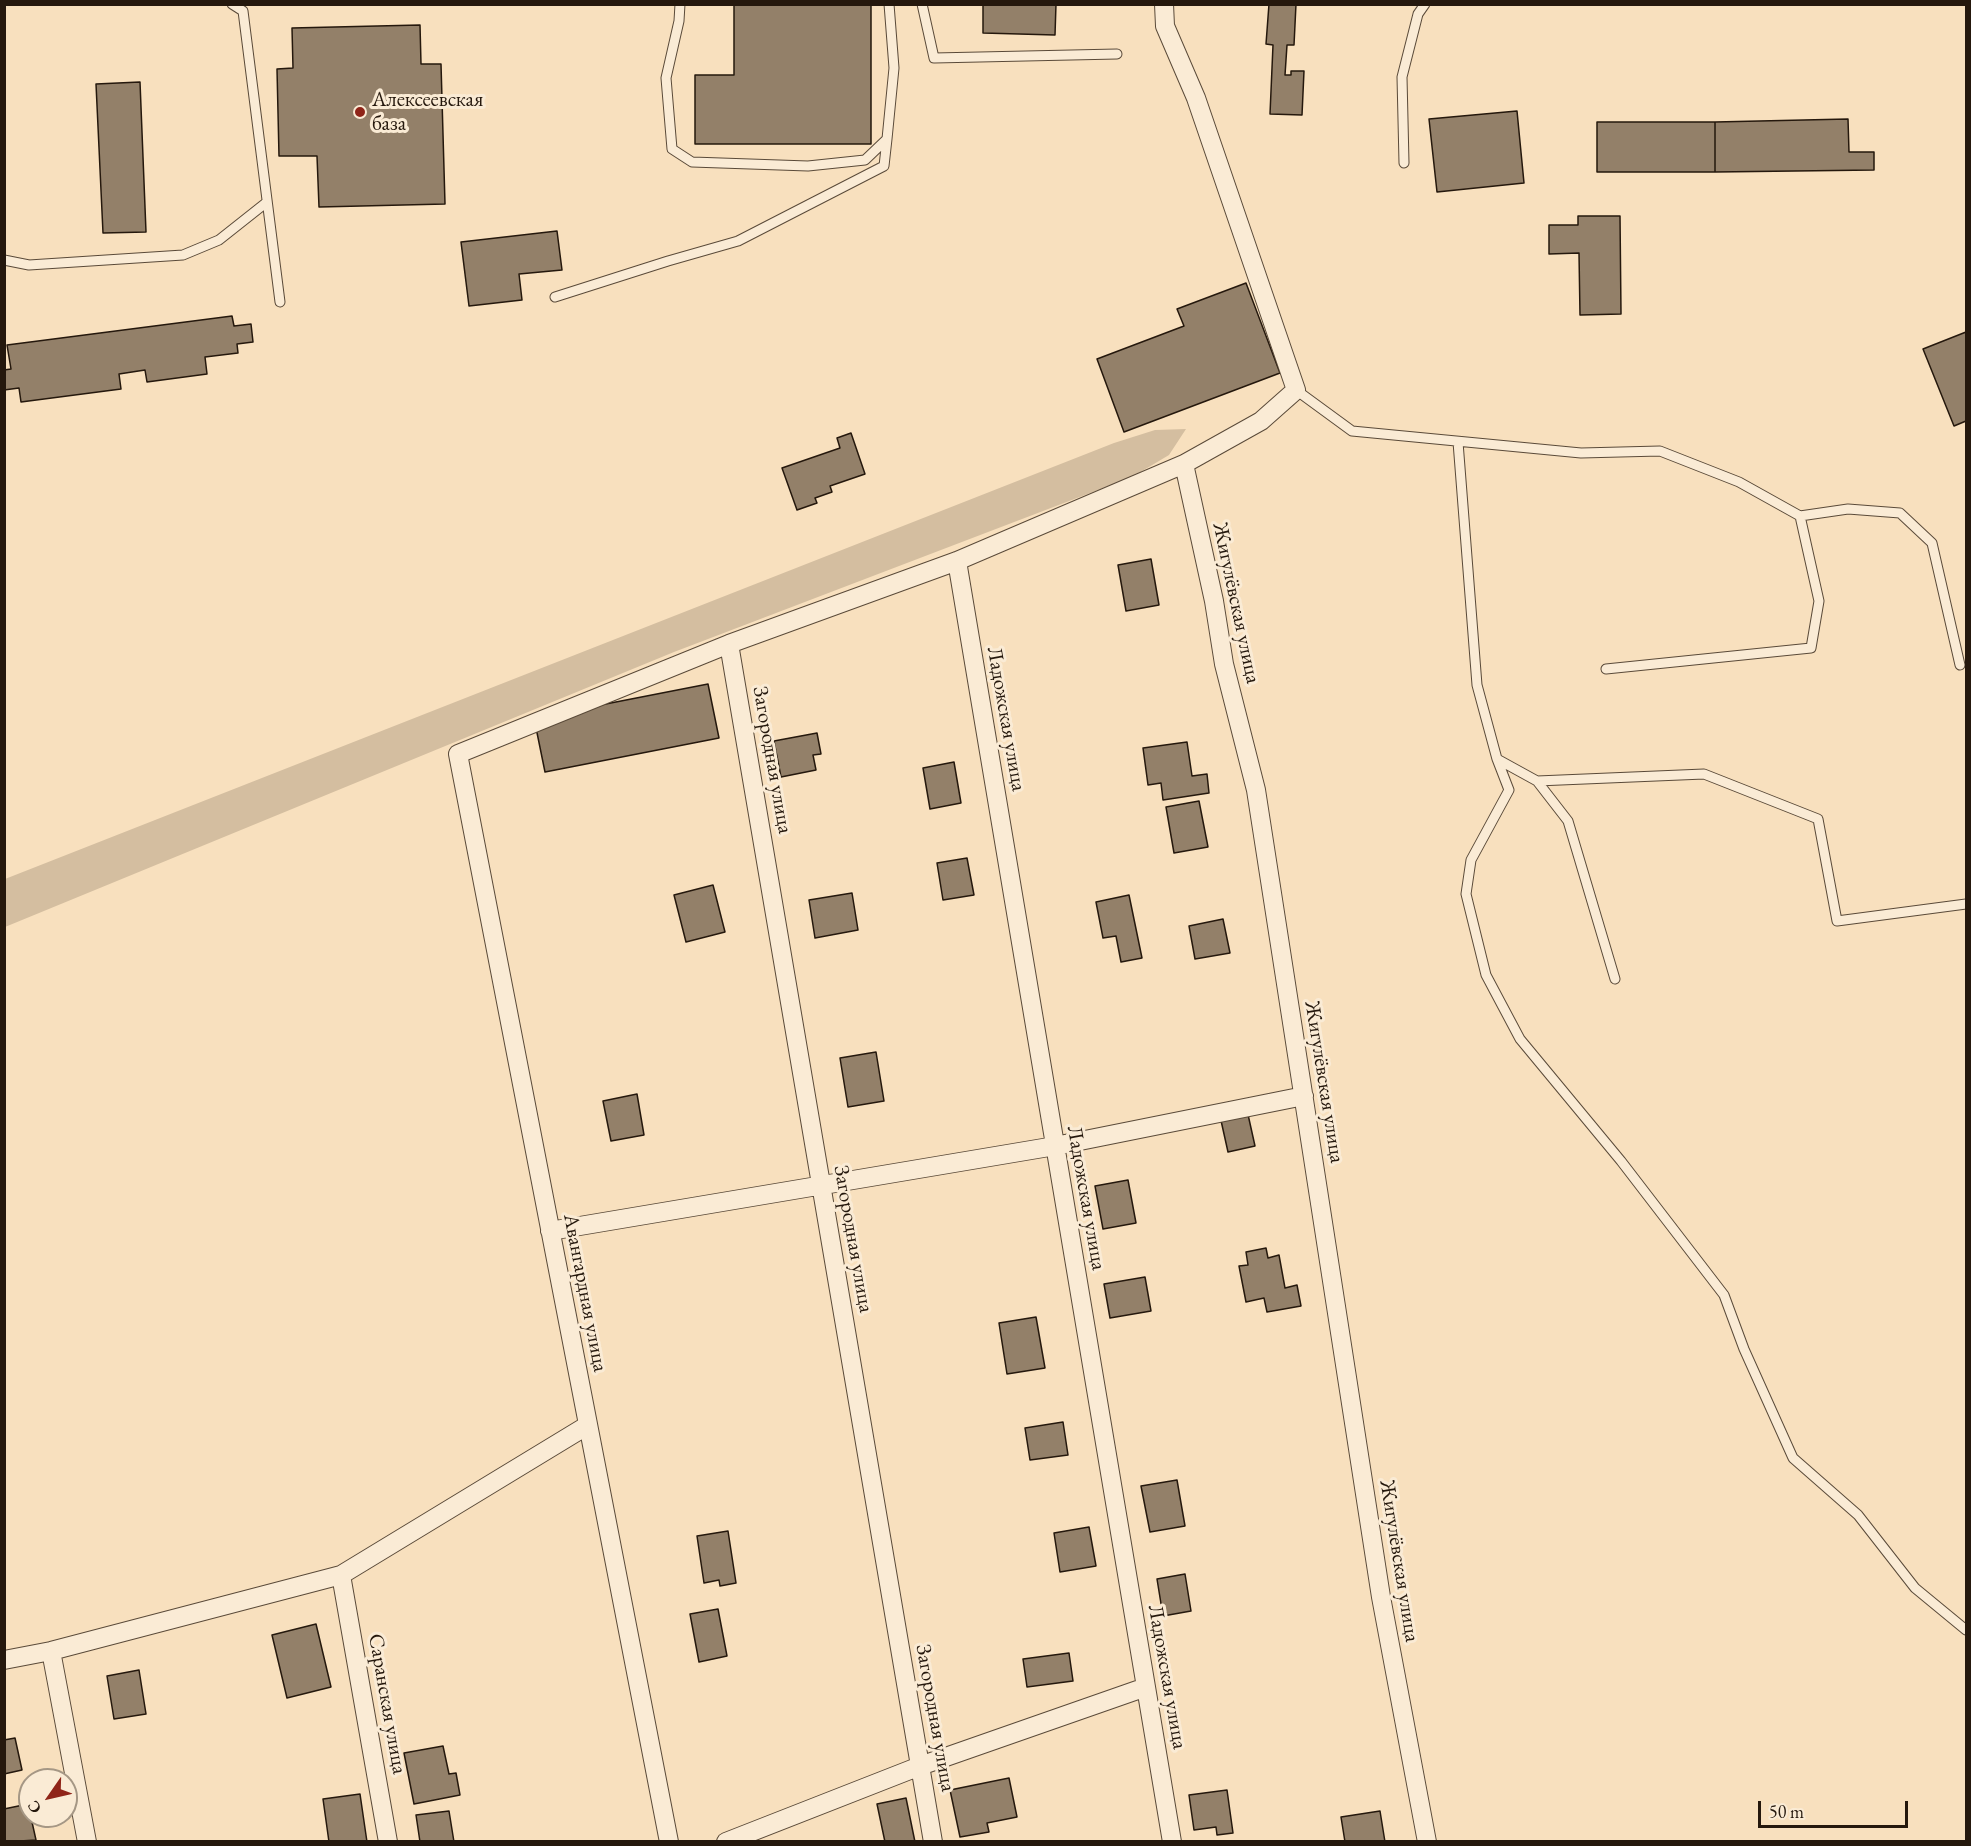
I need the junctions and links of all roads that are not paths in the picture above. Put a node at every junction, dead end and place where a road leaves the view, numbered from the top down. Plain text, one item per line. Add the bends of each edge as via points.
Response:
1 (231, 4) edge
2 (680, 4) edge
3 (889, 4) edge
4 (922, 4) edge
5 (1164, 4) edge
6 (1425, 4) edge
7 (1117, 54) dead end
8 (887, 138) junction
9 (1404, 163) dead end
10 (267, 202) junction
11 (4, 260) edge
12 (555, 297) dead end
13 (280, 302) dead end
14 (1296, 390) junction
15 (1458, 442) junction
16 (1184, 464) junction
17 (1800, 516) junction
18 (957, 561) junction
19 (729, 644) junction
20 (1960, 665) dead end
21 (1606, 669) dead end
22 (1497, 759) junction
23 (1537, 781) junction
24 (1966, 904) edge
25 (1615, 979) dead end
26 (1304, 1096) junction
27 (1055, 1146) junction
28 (821, 1184) junction
29 (550, 1231) junction
30 (588, 1425) junction
31 (341, 1575) junction
32 (1966, 1630) edge
33 (51, 1651) junction
34 (4, 1660) edge
35 (1146, 1687) junction
36 (920, 1766) junction
37 (87, 1842) edge
38 (388, 1842) edge
39 (669, 1842) edge
40 (726, 1842) edge
41 (933, 1842) edge
42 (1172, 1842) edge
43 (1427, 1842) edge

1 - 10 lane via 243,11
2 - 8 lane via 666,78 672,149 692,162 808,166 865,160
3 - 8 lane via 894,68
4 - 7 lane via 934,58
5 - 14 street via 1165,26 1196,98
6 - 9 lane via 1418,14 1402,77
8 - 12 lane via 884,166 738,241
10 - 11 lane via 219,240 183,255 29,265
10 - 13 lane
14 - 15 lane via 1352,431
14 - 16 street via 1261,421
15 - 17 lane via 1581,453 1660,451 1739,482
15 - 22 lane via 1478,685
16 - 18 street
16 - 26 street, Жигулёвская улица via 1224,664 1256,790
17 - 20 lane via 1848,509 1900,513 1932,543
17 - 21 lane via 1819,601 1810,648
18 - 19 street
18 - 27 street, Ладожская улица
19 - 28 street, Загородная улица
19 - 29 street, Авангардная улица via 458,754
22 - 23 lane
22 - 32 lane via 1509,790 1472,860 1466,894 1486,975 1520,1039 1622,1161 1724,1295 1793,1458 1858,1515 1915,1588
23 - 24 lane via 1704,774 1818,819 1837,921
23 - 25 lane via 1568,821
26 - 27 street
26 - 43 street, Жигулёвская улица via 1381,1596
27 - 28 street
27 - 35 street, Ладожская улица
28 - 29 street
28 - 36 street, Загородная улица
29 - 30 street, Авангардная улица
30 - 31 street
30 - 39 street, Авангардная улица
31 - 33 street
31 - 38 street, Саранская улица
33 - 34 street
33 - 37 street
35 - 36 street
35 - 42 street, Ладожская улица
36 - 40 street
36 - 41 street, Загородная улица

